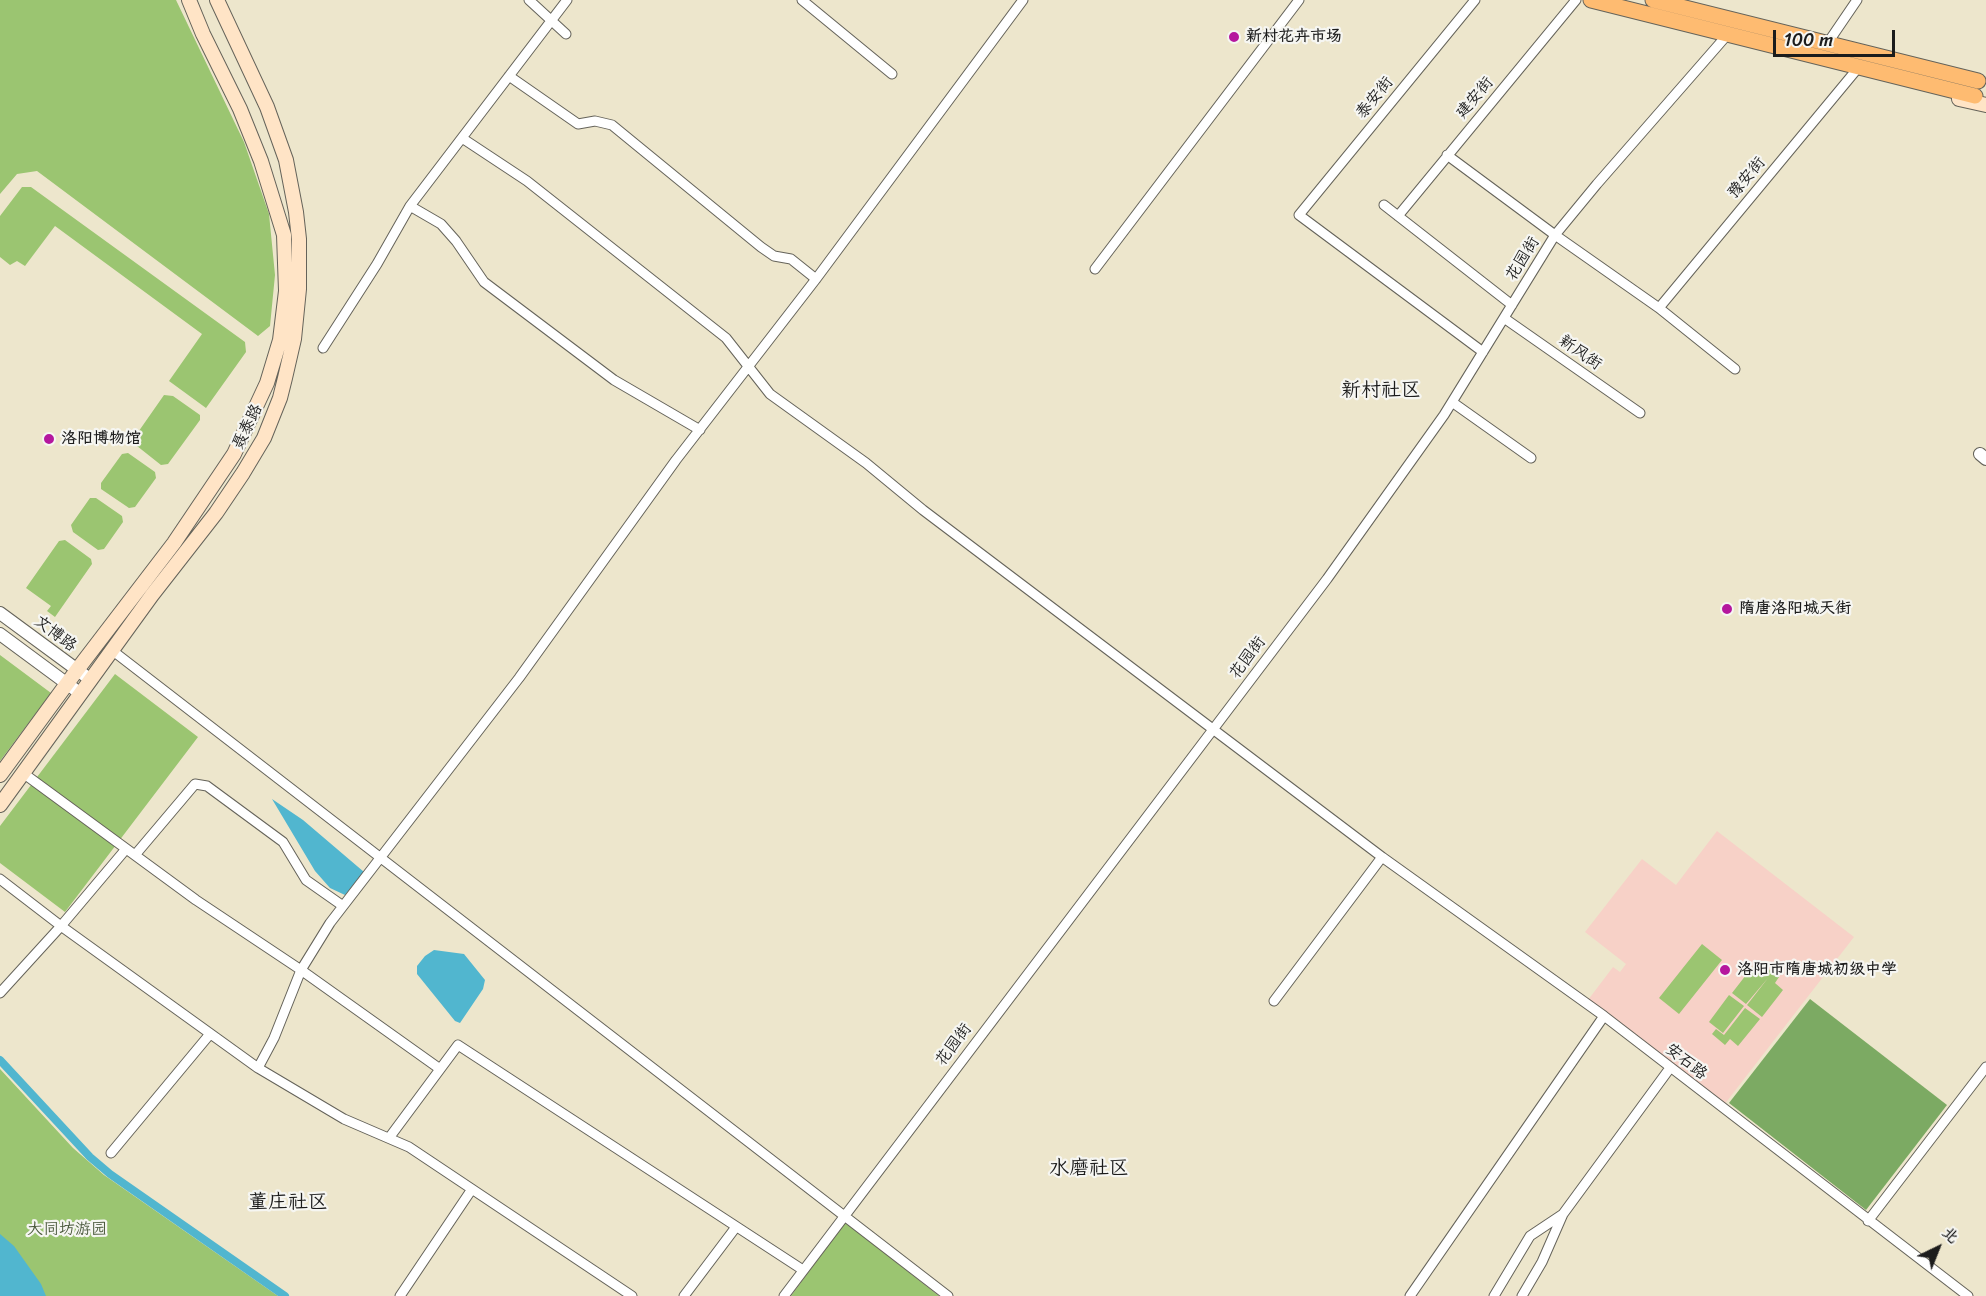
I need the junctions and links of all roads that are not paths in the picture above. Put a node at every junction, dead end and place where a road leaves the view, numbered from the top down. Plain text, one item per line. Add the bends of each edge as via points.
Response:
1 (189, 0) edge
2 (217, 0) edge
3 (529, 0) edge
4 (567, 0) edge
5 (802, 0) edge
6 (1023, 0) edge
7 (1299, 0) edge
8 (1475, 0) edge
9 (1576, 0) edge
10 (1591, 0) edge
11 (1653, 0) edge
12 (1857, 0) edge
13 (551, 20) junction
14 (567, 34) dead end
15 (1728, 34) junction
16 (1827, 44) junction
17 (1860, 60) junction
18 (892, 74) dead end
19 (509, 76) junction
20 (1982, 93) edge
21 (462, 138) junction
22 (1447, 155) junction
23 (1384, 205) dead end
24 (410, 206) junction
25 (1398, 216) junction
26 (1555, 235) junction
27 (1095, 269) dead end
28 (816, 279) junction
29 (1512, 305) junction
30 (1659, 308) junction
31 (1504, 318) junction
32 (323, 348) dead end
33 (1483, 352) junction
34 (748, 368) junction
35 (1735, 369) dead end
36 (1452, 402) junction
37 (1640, 413) dead end
38 (700, 430) junction
39 (1531, 458) dead end
40 (0, 614) edge
41 (0, 634) edge
42 (113, 651) junction
43 (77, 670) junction
44 (91, 680) junction
45 (67, 684) junction
46 (81, 694) junction
47 (1213, 729) junction
48 (23, 773) junction
49 (0, 775) edge
50 (0, 805) edge
51 (131, 852) junction
52 (380, 857) junction
53 (1382, 857) junction
54 (0, 879) edge
55 (343, 906) junction
56 (61, 926) junction
57 (301, 970) junction
58 (0, 993) edge
59 (1274, 1001) dead end
60 (1604, 1016) junction
61 (210, 1034) junction
62 (1986, 1067) edge
63 (258, 1068) junction
64 (1671, 1068) junction
65 (440, 1070) junction
66 (389, 1138) junction
67 (111, 1153) dead end
68 (472, 1189) junction
69 (1563, 1214) junction
70 (844, 1216) junction
71 (1868, 1221) junction
72 (736, 1227) junction
73 (803, 1270) junction
74 (399, 1296) edge
75 (632, 1296) edge
76 (684, 1296) edge
77 (784, 1296) edge
78 (948, 1296) edge
79 (1410, 1296) edge
80 (1494, 1296) edge
81 (1522, 1296) edge
82 (1968, 1296) edge

1 - 43 main road, 聂泰路 via 240,109 284,235 286,291 279,340 267,383 234,454 174,543
2 - 42 main road, 聂泰路 via 267,107 286,160 299,239 294,339 280,398 264,438 216,513
3 - 13 street
4 - 13 street
5 - 18 street
6 - 28 street
7 - 27 street
8 - 33 street, 泰安街 via 1299,215
9 - 22 street, 建安街
10 - 15 main road
11 - 16 main road
12 - 16 street
13 - 14 street
13 - 19 street
15 - 17 main road
15 - 26 street, 花园街
16 - 17 main road
17 - 20 main road
17 - 20 main road via 1882,50
17 - 30 street, 豫安街
19 - 21 street
19 - 28 street via 578,124 595,121 612,125 761,247 774,256 791,259
21 - 24 street
21 - 34 street, 安石路 via 527,181 726,338
22 - 25 street, 建安街
22 - 26 street
23 - 25 street
24 - 32 street
24 - 38 street via 441,224 484,282 614,380
25 - 29 street
26 - 29 street, 花园街
26 - 30 street
28 - 34 street
29 - 31 street, 花园街
30 - 35 street
31 - 33 street, 花园街
31 - 37 street, 新风街
33 - 36 street, 花园街
34 - 38 street
34 - 47 street, 安石路 via 770,394
36 - 39 street
36 - 47 street, 花园街 via 1327,579
38 - 52 street via 519,678
40 - 43 street, 文博路
41 - 45 street, 文博路
42 - 44 main road, 聂泰路
42 - 52 street
43 - 44 street, 文博路
43 - 45 main road, 聂泰路
44 - 46 main road, 聂泰路
45 - 46 street, 文博路
45 - 49 main road, 聂泰路
46 - 48 main road, 聂泰路
47 - 53 street, 安石路
47 - 70 street, 花园街
48 - 50 main road, 聂泰路
48 - 51 street
51 - 55 street via 195,784 207,786 284,842 306,880
51 - 56 street
51 - 57 street
52 - 55 street
52 - 70 street
53 - 59 street
53 - 60 street, 安石路
54 - 56 street
55 - 57 street
56 - 58 street
56 - 61 street
57 - 63 street
57 - 65 street
60 - 64 street, 安石路
60 - 79 street
61 - 63 street
61 - 67 street
62 - 71 street
63 - 66 street via 344,1119
64 - 69 street
64 - 71 street, 安石路
65 - 66 street
65 - 72 street via 458,1045
66 - 68 street
68 - 74 street
68 - 75 street
69 - 80 street via 1530,1236
69 - 81 street
70 - 73 street, 花园街
70 - 78 street
71 - 82 street, 安石路
72 - 73 street
72 - 76 street
73 - 77 street, 花园街

